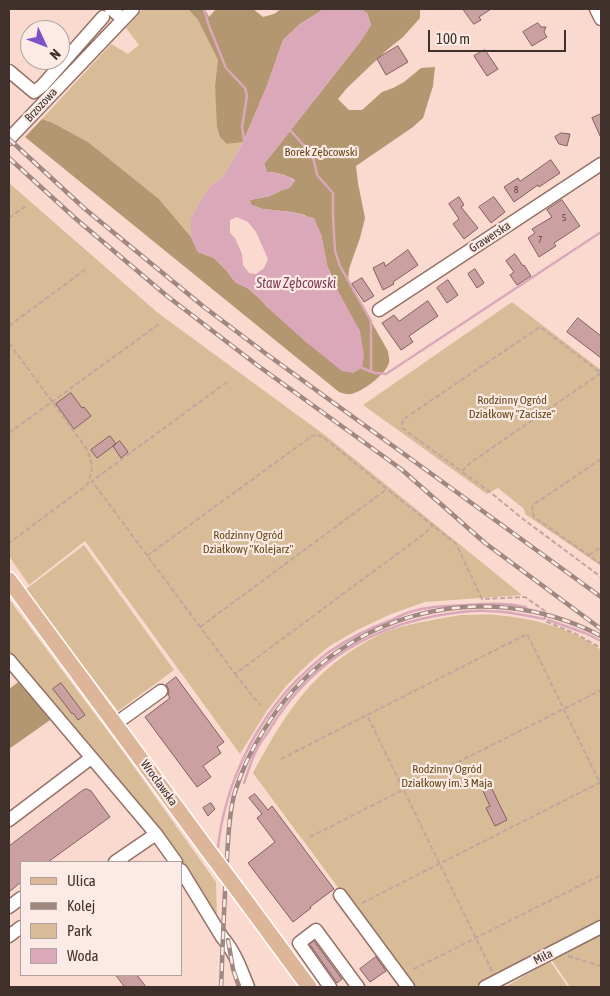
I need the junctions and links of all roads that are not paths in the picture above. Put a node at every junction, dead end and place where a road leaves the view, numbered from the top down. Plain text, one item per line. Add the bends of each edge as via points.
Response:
1 (93, 9) edge
2 (133, 9) edge
3 (107, 13) edge
4 (119, 23) junction
5 (9, 71) edge
6 (9, 139) edge
7 (601, 164) edge
8 (378, 310) dead end
9 (9, 580) edge
10 (9, 660) edge
11 (161, 691) dead end
12 (115, 724) junction
13 (91, 758) junction
14 (9, 820) edge
15 (156, 834) junction
16 (116, 861) edge
17 (175, 861) edge
18 (182, 872) edge
19 (340, 895) dead end
20 (20, 899) edge
21 (9, 907) edge
22 (601, 927) edge
23 (20, 928) edge
24 (9, 936) edge
25 (248, 987) edge
26 (309, 987) edge
27 (330, 987) edge
28 (358, 987) edge
29 (408, 987) edge
30 (485, 987) edge

1 - 3 street
2 - 4 street, Brzozowa
3 - 4 street
3 - 5 street via 34,92
4 - 6 street, Brzozowa
7 - 8 street, Grawerska
9 - 12 main road, Wrocławska
10 - 13 street
11 - 12 street
12 - 26 main road, Wrocławska, bridge
13 - 14 street
13 - 15 street
15 - 16 street
15 - 17 street
18 - 25 street via 228,944
19 - 29 street
20 - 21 street
22 - 30 street, Miła
23 - 24 street
27 - 28 street via 299,943 316,930

